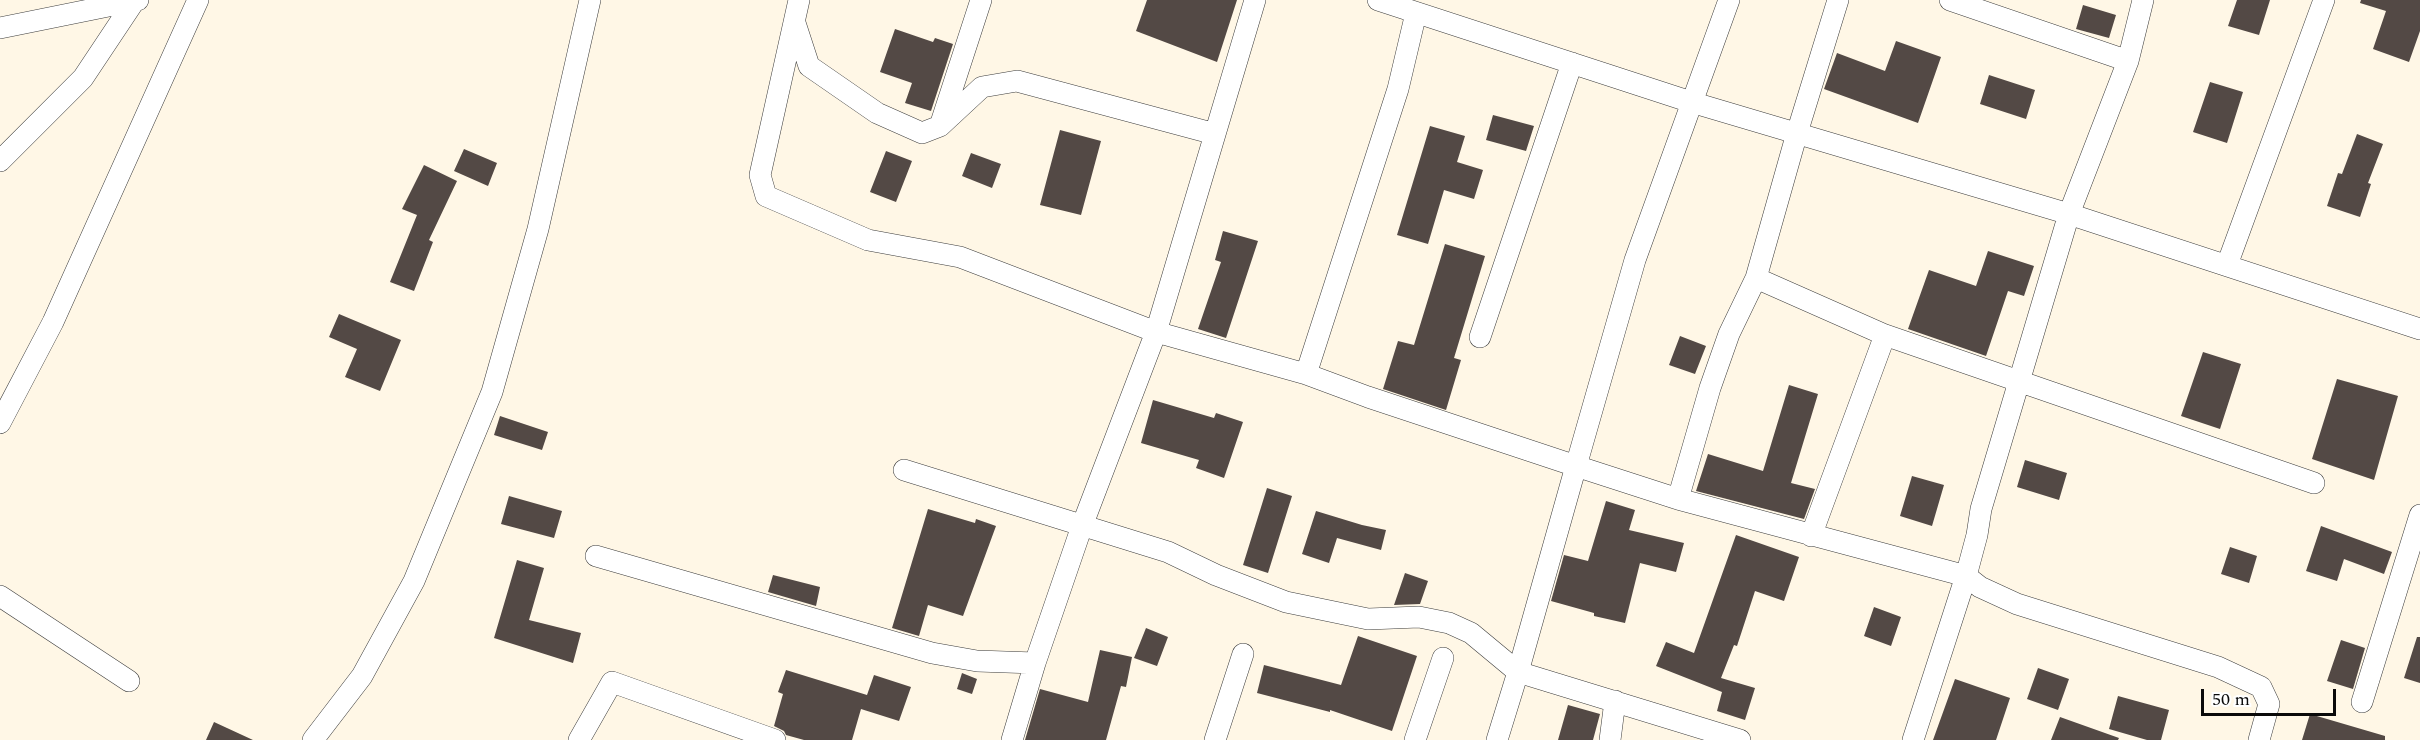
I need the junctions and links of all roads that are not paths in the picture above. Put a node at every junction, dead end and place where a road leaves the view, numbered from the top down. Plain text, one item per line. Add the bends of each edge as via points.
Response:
1 (136, 0) edge
2 (198, 0) edge
3 (590, 0) edge
4 (799, 0) edge
5 (981, 0) edge
6 (1256, 0) edge
7 (1378, 0) edge
8 (1729, 0) edge
9 (1838, 0) edge
10 (1950, 0) edge
11 (2143, 0) edge
12 (2324, 0) edge
13 (1416, 13) junction
14 (795, 21) junction
15 (0, 28) edge
16 (2128, 61) junction
17 (1572, 63) junction
18 (1691, 102) junction
19 (940, 126) junction
20 (1797, 132) junction
21 (1215, 134) junction
22 (0, 160) edge
23 (2069, 214) junction
24 (2227, 265) junction
25 (1756, 278) junction
26 (2420, 328) edge
27 (1156, 332) junction
28 (1885, 335) junction
29 (1480, 337) dead end
30 (1306, 374) junction
31 (2019, 380) junction
32 (0, 423) edge
33 (1576, 466) junction
34 (904, 470) dead end
35 (2314, 483) dead end
36 (1678, 499) junction
37 (2420, 515) edge
38 (1082, 526) junction
39 (1811, 536) junction
40 (596, 556) dead end
41 (1966, 576) junction
42 (0, 596) edge
43 (1243, 654) dead end
44 (1443, 658) dead end
45 (1035, 663) junction
46 (1518, 672) junction
47 (129, 681) dead end
48 (1615, 701) junction
49 (2362, 702) dead end
50 (313, 740) edge
51 (579, 740) edge
52 (775, 740) edge
53 (1012, 740) edge
54 (1215, 740) edge
55 (1415, 740) edge
56 (1497, 740) edge
57 (1610, 740) edge
58 (1740, 740) edge
59 (1913, 740) edge
60 (2259, 740) edge

1 - 15 street
1 - 22 street via 84,78
2 - 32 street via 52,322
3 - 50 street via 538,229 492,392 414,581 362,676
4 - 14 street
5 - 19 street
6 - 21 street
7 - 13 street
8 - 18 street
9 - 20 street
10 - 16 street
11 - 16 street
12 - 24 street
13 - 17 street
13 - 30 street via 1398,88
14 - 19 street via 809,66 877,113 922,133
14 - 27 street via 760,175 766,196 868,240 960,257
16 - 23 street
17 - 18 street
17 - 29 street
18 - 20 street
18 - 33 street via 1635,260
19 - 21 street via 982,87 1017,81
20 - 23 street
20 - 25 street
21 - 27 street
23 - 24 street
23 - 31 street
24 - 26 street
25 - 28 street
25 - 36 street via 1729,334
27 - 30 street
27 - 38 street
28 - 31 street
28 - 39 street
30 - 33 street
31 - 35 street
31 - 41 street via 1981,509
33 - 36 street
33 - 46 street
34 - 38 street
36 - 39 street
37 - 49 street
38 - 45 street
38 - 46 street via 1168,552 1286,602 1368,619 1419,617 1449,623 1472,633
39 - 41 street
40 - 45 street via 932,653 977,661
41 - 59 street
41 - 60 street via 2017,604 2218,667 2261,687 2269,704
42 - 47 street
43 - 54 street
44 - 55 street
45 - 53 street
46 - 48 street
46 - 56 street
48 - 57 street
48 - 58 street
51 - 52 street via 612,682

